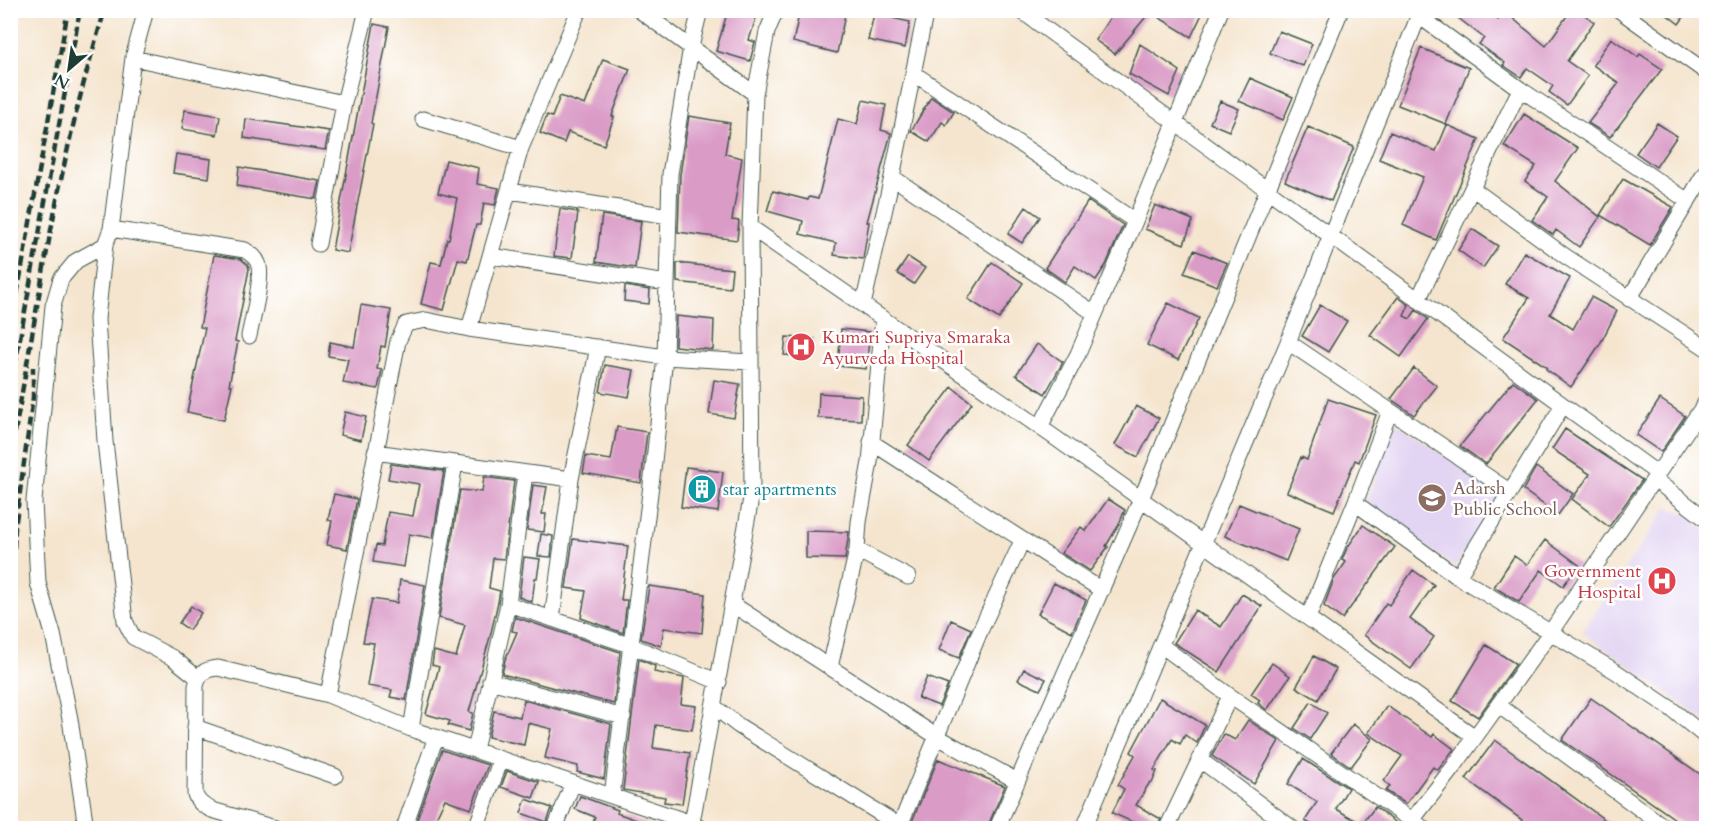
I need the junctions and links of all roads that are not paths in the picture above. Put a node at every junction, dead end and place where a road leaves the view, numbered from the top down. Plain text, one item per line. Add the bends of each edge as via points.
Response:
1 (146, 10) edge
2 (367, 10) edge
3 (579, 10) edge
4 (639, 10) edge
5 (700, 10) edge
6 (776, 10) edge
7 (926, 10) edge
8 (1020, 10) edge
9 (1221, 10) edge
10 (1341, 10) edge
11 (1619, 10) edge
12 (1420, 13) edge
13 (691, 47) junction
14 (133, 58) junction
15 (1707, 72) edge
16 (913, 73) junction
17 (1520, 89) junction
18 (755, 94) junction
19 (344, 102) junction
20 (423, 119) dead end
21 (1173, 123) junction
22 (521, 148) junction
23 (1707, 171) edge
24 (892, 177) junction
25 (1473, 189) junction
26 (1266, 190) junction
27 (510, 191) junction
28 (1688, 201) junction
29 (669, 216) junction
30 (1135, 221) junction
31 (750, 227) junction
32 (111, 229) junction
33 (1330, 236) junction
34 (318, 244) dead end
35 (105, 245) junction
36 (491, 256) junction
37 (667, 283) junction
38 (1629, 299) junction
39 (1418, 300) junction
40 (863, 305) junction
41 (1094, 313) junction
42 (883, 319) junction
43 (470, 329) junction
44 (249, 336) dead end
45 (1288, 342) junction
46 (598, 347) junction
47 (1707, 348) edge
48 (665, 357) junction
49 (750, 362) junction
50 (1707, 402) edge
51 (1563, 405) junction
52 (1390, 411) junction
53 (1040, 427) junction
54 (871, 442) junction
55 (375, 452) junction
56 (455, 463) junction
57 (525, 473) junction
58 (1657, 477) junction
59 (571, 479) junction
60 (1509, 492) junction
61 (1141, 499) junction
62 (1355, 503) junction
63 (1707, 519) edge
64 (1022, 541) junction
65 (1204, 544) junction
66 (857, 550) junction
67 (908, 577) dead end
68 (1458, 577) junction
69 (1102, 590) junction
70 (508, 604) junction
71 (732, 604) junction
72 (1308, 618) junction
73 (552, 620) junction
74 (1550, 633) junction
75 (632, 646) junction
76 (1162, 646) junction
77 (830, 667) junction
78 (198, 678) junction
79 (490, 681) junction
80 (719, 682) junction
81 (328, 695) junction
82 (1230, 696) junction
83 (1498, 705) junction
84 (714, 706) junction
85 (623, 717) junction
86 (195, 727) junction
87 (411, 729) junction
88 (936, 736) junction
89 (1707, 736) edge
90 (435, 737) junction
91 (1474, 737) junction
92 (475, 750) junction
93 (501, 759) junction
94 (1199, 759) junction
95 (335, 776) dead end
96 (1017, 781) junction
97 (573, 783) junction
98 (612, 796) junction
99 (1414, 826) edge
100 (694, 827) edge
101 (899, 827) edge
102 (87, 828) edge
103 (275, 828) edge
104 (404, 828) edge
105 (476, 828) edge
106 (555, 828) edge
107 (997, 828) edge
108 (1084, 828) edge
109 (1167, 828) edge
110 (1292, 828) edge
111 (1666, 828) edge

1 - 14 street
2 - 19 street
3 - 22 street
4 - 13 street
5 - 13 street
6 - 18 street via 767,32
7 - 16 street
8 - 21 street
9 - 21 street
10 - 26 street
11 - 15 street
12 - 17 street
12 - 33 street
13 - 18 street
13 - 29 street via 670,174
14 - 19 street
14 - 32 street
16 - 24 street
16 - 30 street
17 - 25 street
17 - 28 street
18 - 31 street
19 - 34 street
20 - 22 street
21 - 26 street
21 - 30 street
22 - 27 street
23 - 28 street
24 - 40 street
24 - 41 street
25 - 38 street
25 - 39 street
26 - 33 street
26 - 61 street
27 - 29 street
27 - 36 street
28 - 38 street
29 - 37 street
30 - 41 street
31 - 40 street
31 - 49 street
32 - 35 street
32 - 44 street via 245,250 255,256 260,276
33 - 39 street
33 - 45 street
35 - 78 street via 97,319 105,441 125,621 133,637 173,658
35 - 102 street via 76,261 60,279 53,306 34,501 38,583 68,708
36 - 37 street
36 - 43 street
37 - 48 street
38 - 47 street
39 - 51 street
40 - 42 street
41 - 53 street via 1078,354
42 - 53 street
42 - 54 street
43 - 46 street
43 - 55 street via 426,320 406,324 398,341
45 - 52 street
45 - 65 street
46 - 48 street
46 - 59 street
48 - 49 street
48 - 75 street
49 - 71 street via 752,493
50 - 58 street
51 - 58 street
51 - 60 street
52 - 60 street
52 - 62 street
53 - 61 street
54 - 64 street
54 - 66 street
55 - 56 street
55 - 81 street
56 - 57 street
56 - 87 street
57 - 59 street
57 - 70 street
58 - 63 street
58 - 74 street
59 - 73 street
60 - 68 street
61 - 65 street
61 - 69 street
62 - 68 street
62 - 72 street
64 - 69 street
64 - 88 street
65 - 72 street
65 - 76 street
66 - 67 street
66 - 77 street
68 - 74 street
69 - 96 street
70 - 73 street
70 - 79 street
71 - 77 street
71 - 80 street
72 - 91 street
73 - 75 street
74 - 83 street
74 - 89 street via 1644,690
75 - 80 street
75 - 85 street
76 - 82 street
76 - 108 street
77 - 88 street
78 - 81 street via 208,668 218,668
78 - 86 street
79 - 85 street
79 - 92 street
80 - 84 street
81 - 87 street
82 - 94 street
82 - 99 street
83 - 91 street
83 - 111 street
84 - 100 street
84 - 101 street via 739,726
85 - 98 street
86 - 95 street
86 - 103 street via 197,800 212,810
87 - 90 street
88 - 96 street
88 - 101 street
90 - 92 street
90 - 104 street
91 - 99 street
92 - 93 street
93 - 97 street
93 - 105 street
94 - 109 street
94 - 110 street
96 - 107 street
97 - 98 street
97 - 106 street
98 - 100 street

